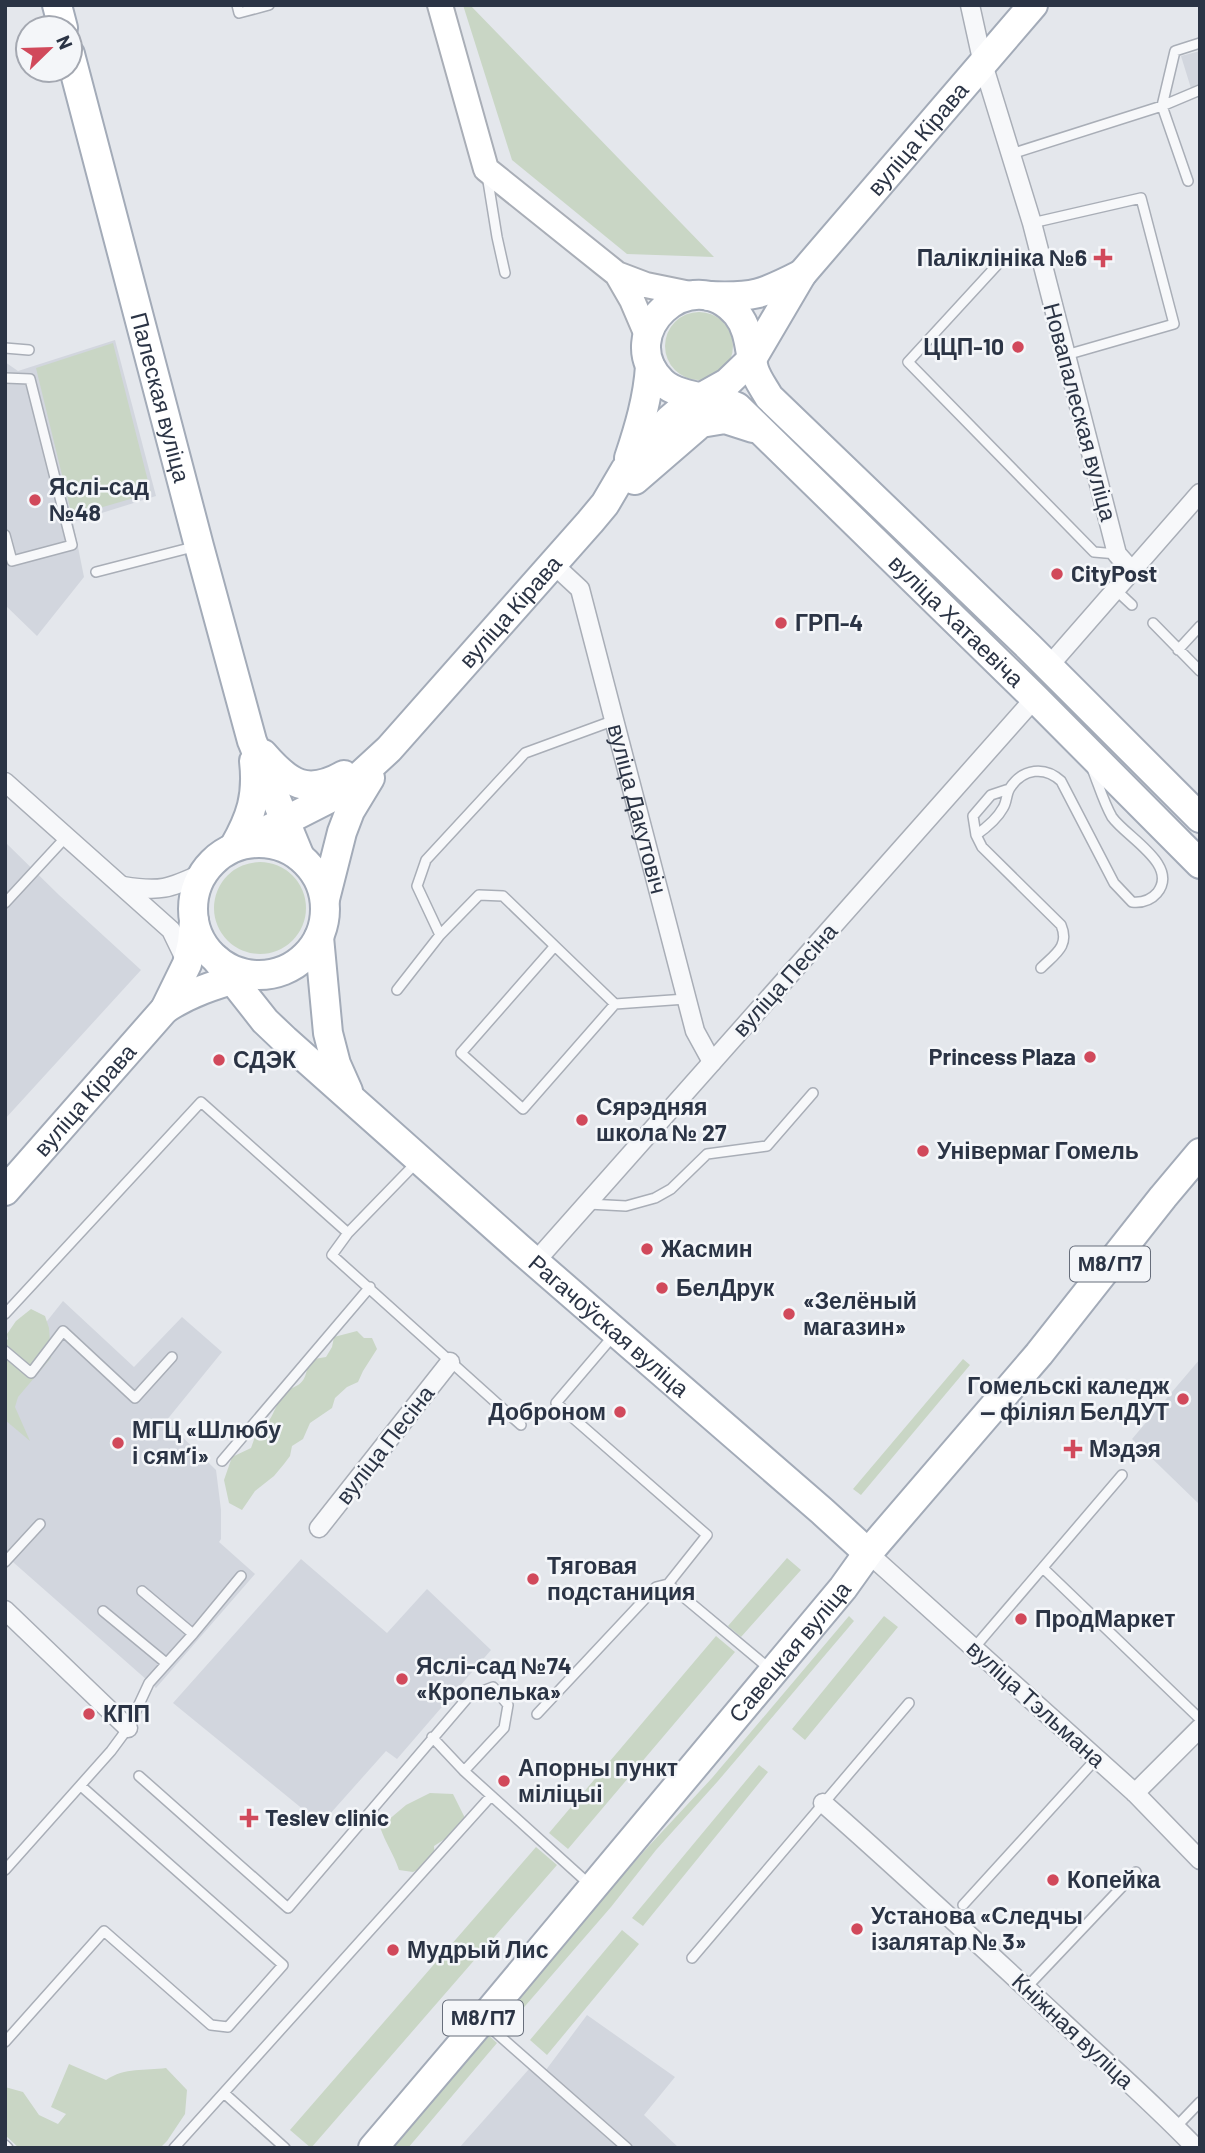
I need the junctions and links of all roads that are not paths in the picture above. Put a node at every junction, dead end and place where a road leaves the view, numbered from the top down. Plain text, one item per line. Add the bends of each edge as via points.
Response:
1 (237, 5) edge
2 (270, 5) edge
3 (440, 5) edge
4 (970, 5) edge
5 (1033, 5) edge
6 (1200, 43) edge
7 (983, 64) junction
8 (78, 84) edge
9 (1200, 90) edge
10 (1162, 106) junction
11 (1011, 154) junction
12 (486, 169) junction
13 (1188, 181) dead end
14 (1032, 223) junction
15 (999, 263) dead end
16 (505, 273) dead end
17 (617, 274) junction
18 (802, 274) junction
19 (701, 295) junction
20 (647, 335) junction
21 (5, 348) edge
22 (29, 350) dead end
23 (1065, 356) junction
24 (752, 359) junction
25 (650, 366) junction
26 (5, 379) edge
27 (703, 397) junction
28 (762, 432) junction
29 (625, 470) junction
30 (1200, 494) edge
31 (605, 504) junction
32 (5, 534) edge
33 (199, 546) junction
34 (1117, 554) junction
35 (9, 562) edge
36 (553, 564) junction
37 (1132, 571) junction
38 (96, 572) dead end
39 (1116, 591) junction
40 (1132, 605) dead end
41 (1153, 623) dead end
42 (1200, 626) edge
43 (1178, 650) junction
44 (1048, 667) junction
45 (1200, 671) edge
46 (1035, 698) junction
47 (615, 720) junction
48 (252, 741) junction
49 (1084, 747) junction
50 (389, 749) junction
51 (5, 782) edge
52 (1009, 789) junction
53 (1200, 818) edge
54 (285, 820) junction
55 (976, 835) junction
56 (66, 837) junction
57 (234, 847) junction
58 (300, 857) junction
59 (1200, 864) edge
60 (203, 873) junction
61 (123, 886) junction
62 (325, 899) junction
63 (5, 903) edge
64 (182, 925) junction
65 (440, 935) junction
66 (319, 937) junction
67 (554, 947) junction
68 (1041, 968) dead end
69 (233, 971) junction
70 (397, 990) dead end
71 (686, 999) junction
72 (175, 1003) junction
73 (615, 1004) junction
74 (265, 1021) junction
75 (712, 1062) junction
76 (813, 1093) dead end
77 (350, 1096) junction
78 (1200, 1153) edge
79 (420, 1159) junction
80 (5, 1191) edge
81 (586, 1204) junction
82 (348, 1233) junction
83 (535, 1262) junction
84 (370, 1287) junction
85 (5, 1314) edge
86 (616, 1333) junction
87 (5, 1352) edge
88 (172, 1357) dead end
89 (450, 1362) junction
90 (522, 1425) dead end
91 (222, 1461) dead end
92 (1122, 1475) dead end
93 (40, 1524) dead end
94 (319, 1528) dead end
95 (868, 1553) junction
96 (5, 1562) edge
97 (1044, 1569) junction
98 (241, 1576) dead end
99 (668, 1584) junction
100 (142, 1591) dead end
101 (5, 1610) edge
102 (103, 1611) dead end
103 (193, 1634) junction
104 (974, 1648) junction
105 (166, 1663) junction
106 (772, 1671) junction
107 (909, 1703) dead end
108 (537, 1714) dead end
109 (1200, 1719) edge
110 (128, 1728) junction
111 (1200, 1728) edge
112 (432, 1737) junction
113 (1096, 1759) junction
114 (464, 1771) junction
115 (139, 1776) dead end
116 (81, 1786) junction
117 (1135, 1793) junction
118 (491, 1796) junction
119 (823, 1803) junction
120 (1200, 1860) edge
121 (5, 1870) edge
122 (1136, 1872) dead end
123 (592, 1887) junction
124 (963, 1905) dead end
125 (692, 1958) dead end
126 (1026, 1988) junction
127 (482, 2020) junction
128 (5, 2042) edge
129 (223, 2093) junction
130 (1200, 2102) edge
131 (1176, 2127) junction
132 (174, 2148) edge
133 (285, 2148) edge
134 (373, 2148) edge
135 (627, 2148) edge
136 (1196, 2148) edge

1 - 2 lane via 239,13
3 - 12 main road
4 - 7 street, Новапалеская вуліца
5 - 7 main road, вуліца Кірава
6 - 10 lane via 1175,51
7 - 11 street, Новапалеская вуліца
7 - 18 main road, вуліца Кірава
8 - 33 main road, Палеская вуліца
9 - 10 lane
10 - 11 lane
10 - 13 lane
11 - 14 street, Новапалеская вуліца
12 - 16 lane
12 - 17 main road
14 - 23 street, Новапалеская вуліца
14 - 23 lane via 1141,198 1174,324
15 - 34 lane via 908,362 1094,552
17 - 19 main road via 646,285
17 - 20 main road
18 - 19 main road, вуліца Кірава via 757,295
18 - 24 main road, вуліца Кірава
19 - 20 main road via 666,305
19 - 24 main road via 724,302 737,315
20 - 25 main road
21 - 22 lane
23 - 34 street, Новапалеская вуліца
24 - 27 main road via 727,383
24 - 44 main road, вуліца Хатаевіча via 769,397
25 - 27 main road via 677,393
25 - 29 main road, вуліца Кірава via 640,424
26 - 35 lane via 30,379 72,545
27 - 28 main road, вуліца Хатаевіча via 737,407
27 - 29 main road, вуліца Кірава via 670,420
28 - 31 main road via 725,419 701,423
28 - 46 main road, вуліца Хатаевіча
29 - 31 main road, вуліца Кірава
30 - 37 street
31 - 36 main road, вуліца Кірава
32 - 35 lane
33 - 38 lane
33 - 48 main road, Палеская вуліца
34 - 37 street, Новапалеская вуліца
36 - 47 street, вуліца Дакутовіч via 580,589
36 - 50 main road, вуліца Кірава
37 - 39 street
39 - 40 lane
39 - 44 street
41 - 43 lane
42 - 43 lane
43 - 45 lane
44 - 53 main road, вуліца Хатаевіча
46 - 49 main road, вуліца Хатаевіча
46 - 75 street, вуліца Песіна
47 - 65 lane via 525,753 426,860 417,886
47 - 71 street, вуліца Дакутовіч
48 - 50 main road via 280,774 310,787 329,783
48 - 54 main road, Палеская вуліца
48 - 57 main road, Палеская вуліца via 254,804
49 - 52 lane via 1113,817 1162,871 1162,884 1149,900 1132,902 1114,883 1052,773 1038,770 1026,774
49 - 59 main road, вуліца Хатаевіча
50 - 54 main road, вуліца Кірава via 340,793
50 - 62 main road, вуліца Кірава via 349,811
51 - 56 street
52 - 55 lane via 1004,808
52 - 55 lane via 991,795 973,816
54 - 57 main road, вуліца Кірава
54 - 58 main road, Палеская вуліца
55 - 68 lane via 982,847 1061,925 1064,944
56 - 61 street
56 - 63 lane
57 - 58 main road via 279,846
57 - 60 main road
58 - 62 main road via 316,875
60 - 61 street via 172,887 147,890
60 - 64 main road
61 - 64 street
62 - 66 main road
64 - 69 main road
64 - 72 main road, вуліца Кірава via 192,943
65 - 67 lane via 479,895 503,896
65 - 70 lane
66 - 69 main road via 310,951 284,970 268,975
66 - 77 main road, Рагачоўская вуліца via 328,1033
67 - 73 lane
67 - 73 lane via 461,1053 523,1108
69 - 72 main road, вуліца Кірава
69 - 74 main road, Рагачоўская вуліца
71 - 73 lane
71 - 75 street, вуліца Дакутовіч via 695,1031
72 - 74 main road via 211,999
72 - 80 main road, вуліца Кірава
74 - 77 main road, Рагачоўская вуліца
75 - 81 street, вуліца Песіна
76 - 81 lane via 767,1146 707,1154 655,1198 626,1206
77 - 79 main road, Рагачоўская вуліца
78 - 95 main road, Савецкая вуліца / М8/П7 via 1039,1354
79 - 82 lane
79 - 83 main road, Рагачоўская вуліца
81 - 83 street, вуліца Песіна
82 - 84 lane via 332,1255
82 - 85 lane via 201,1102
83 - 86 main road, Рагачоўская вуліца
84 - 89 lane
84 - 91 lane
86 - 95 main road, Рагачоўская вуліца
86 - 99 lane via 556,1403 707,1535
87 - 88 lane via 31,1373 63,1331 135,1398
89 - 90 lane
89 - 94 street, вуліца Песіна
92 - 97 lane
93 - 96 lane
95 - 104 street, вуліца Тэльмана
95 - 106 main road, Савецкая вуліца / М8/П7
97 - 104 lane
97 - 109 lane
98 - 103 lane
99 - 106 lane
99 - 108 lane via 656,1587
100 - 103 lane
101 - 110 street
102 - 105 lane
103 - 105 lane
104 - 113 street, вуліца Тэльмана
105 - 110 lane via 149,1683
106 - 123 main road, Савецкая вуліца / М8/П7
107 - 119 lane
110 - 116 lane
111 - 117 street
112 - 114 lane
112 - 114 lane via 469,1696 493,1687 508,1705 504,1728
112 - 115 lane via 288,1908
113 - 117 street, вуліца Тэльмана
113 - 124 lane
114 - 118 lane
116 - 121 lane
116 - 128 lane via 283,1965 228,2027 211,2025 104,1931
117 - 120 street, вуліца Тэльмана
118 - 123 lane
118 - 129 lane
119 - 125 lane
119 - 126 street, Кніжная вуліца
122 - 126 lane
123 - 127 main road, Савецкая вуліца / М8/П7
126 - 131 street, Кніжная вуліца
127 - 134 main road, Савецкая вуліца / М8/П7
127 - 135 lane
129 - 132 lane
129 - 133 lane
130 - 131 lane
131 - 136 street, Кніжная вуліца

